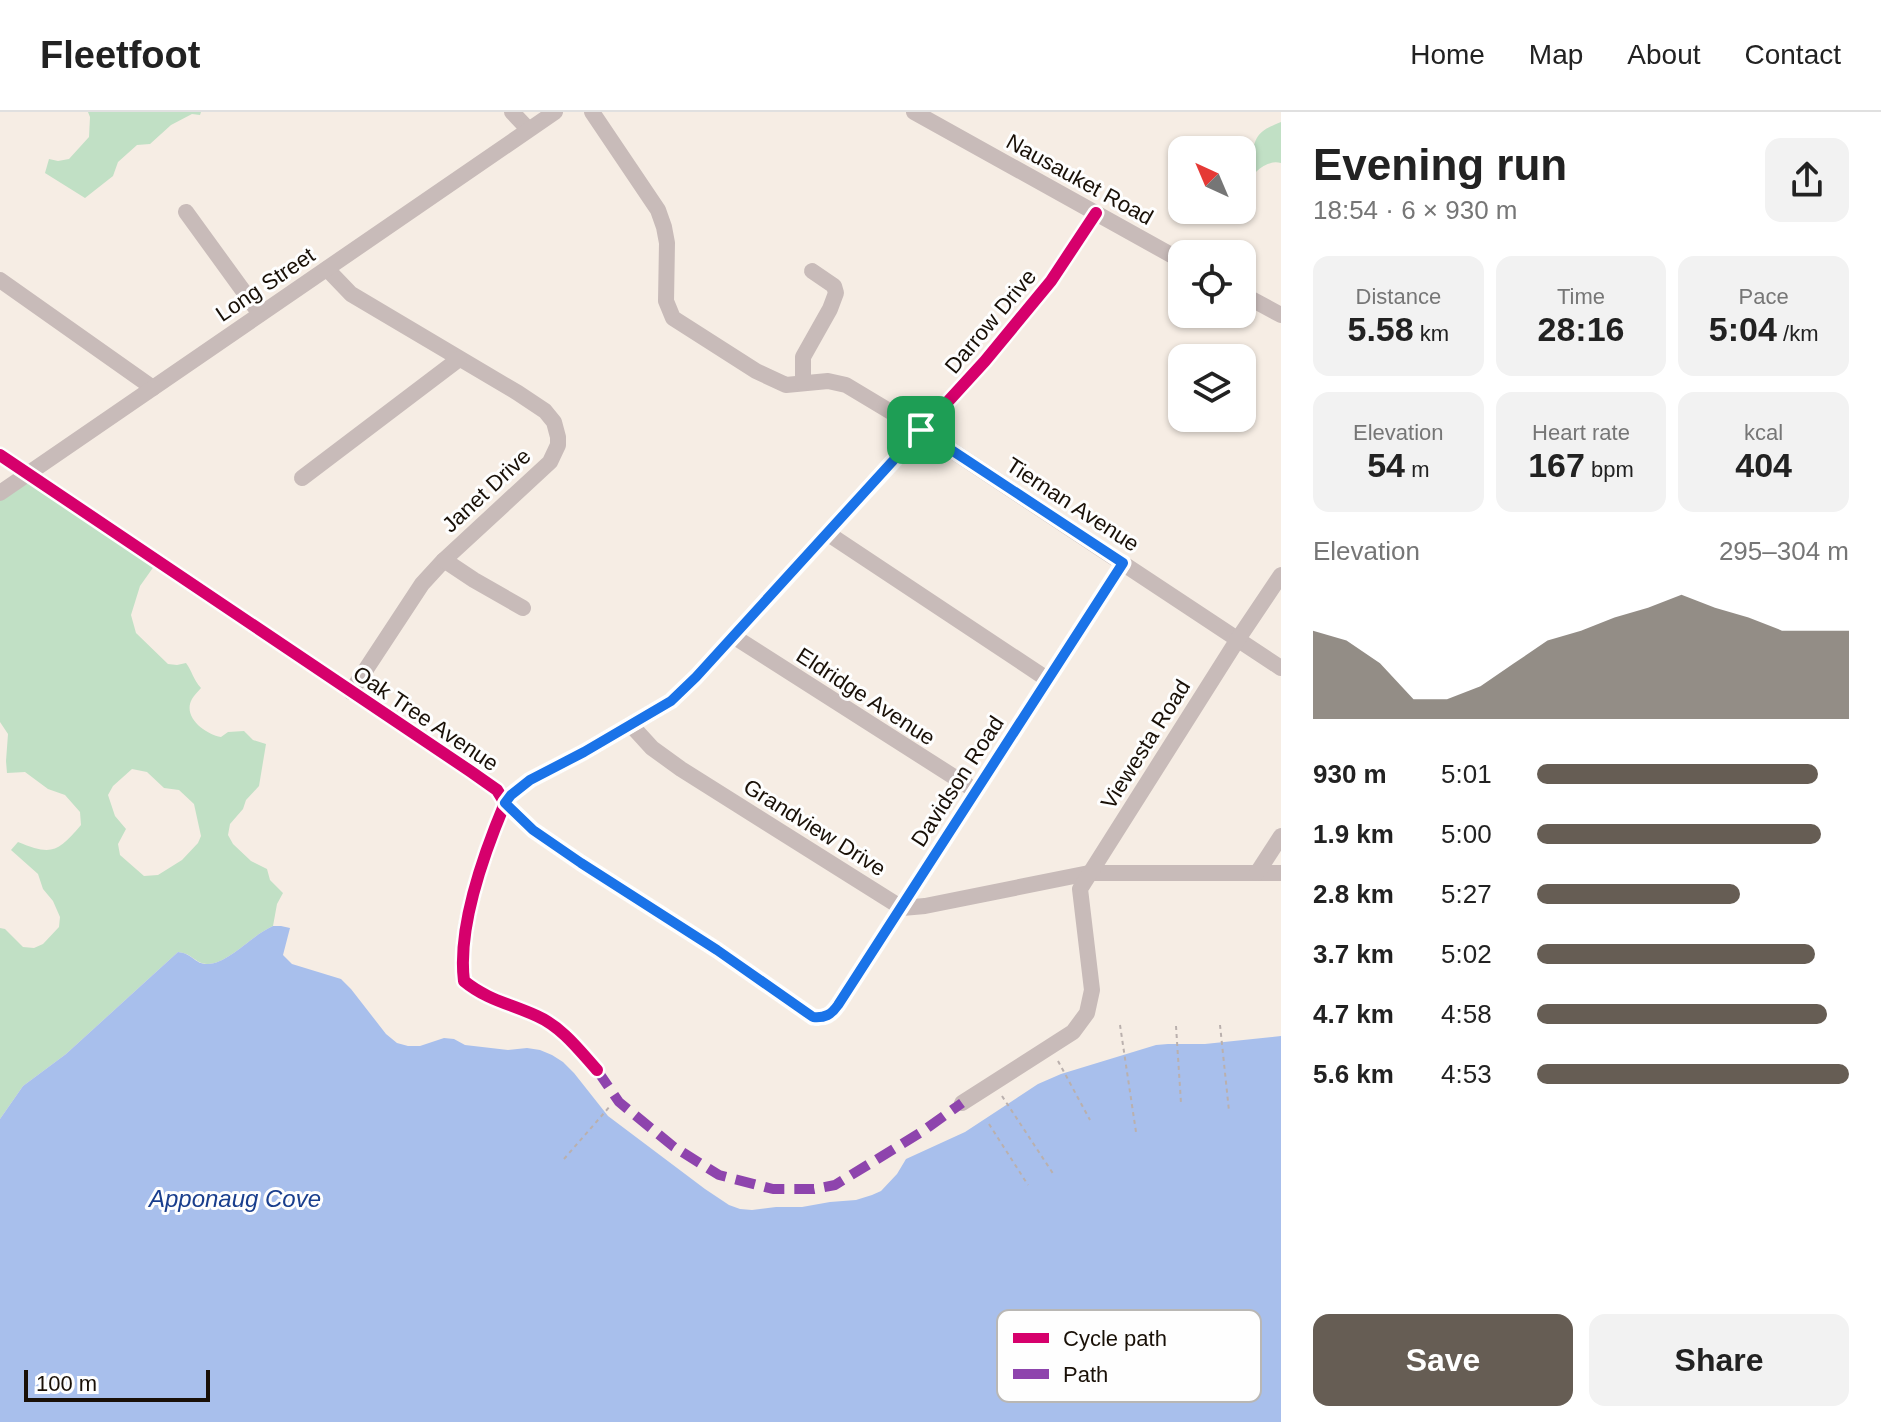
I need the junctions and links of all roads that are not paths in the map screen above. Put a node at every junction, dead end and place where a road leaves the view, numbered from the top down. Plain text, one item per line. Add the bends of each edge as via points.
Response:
1 (512, 112) edge
2 (555, 112) edge
3 (592, 112) edge
4 (914, 112) edge
5 (528, 129) junction
6 (186, 212) dead end
7 (1096, 213) junction
8 (1168, 253) edge
9 (327, 269) junction
10 (812, 271) dead end
11 (0, 280) edge
12 (1256, 302) edge
13 (260, 314) junction
14 (1281, 315) edge
15 (459, 359) junction
16 (803, 383) junction
17 (153, 388) junction
18 (921, 430) junction
19 (0, 455) edge
20 (27, 475) junction
21 (302, 478) dead end
22 (0, 493) edge
23 (827, 533) junction
24 (444, 560) junction
25 (1123, 563) junction
26 (1281, 575) edge
27 (523, 608) dead end
28 (733, 636) junction
29 (1238, 639) junction
30 (1281, 668) edge
31 (1047, 679) junction
32 (351, 692) junction
33 (631, 725) junction
34 (976, 791) junction
35 (505, 803) junction
36 (1281, 836) edge
37 (1089, 873) junction
38 (1257, 873) junction
39 (1281, 873) edge
40 (902, 908) junction
41 (823, 1018) joint
42 (597, 1070) dead end
43 (962, 1103) dead end

1 - 5 street
2 - 5 street, Long Street
3 - 16 street, Tiernan Avenue via 658,210 667,243 666,301 673,318 756,371 786,385
4 - 7 street, Nausauket Road
5 - 9 street, Long Street
6 - 13 street
7 - 8 street, Nausauket Road
7 - 18 street, Darrow Drive via 1051,281
9 - 13 street, Long Street
9 - 15 street, Janet Drive via 351,294
10 - 16 street via 836,293 803,357
11 - 17 street
12 - 14 street
13 - 17 street, Long Street
15 - 21 street
15 - 24 street, Janet Drive via 545,411 554,422 558,445 550,462
16 - 18 street, Tiernan Avenue via 846,385
17 - 20 street, Long Street
18 - 23 street, Darrow Drive
18 - 25 street, Tiernan Avenue
19 - 20 street, Oak Tree Avenue
20 - 22 street, Long Street
20 - 32 street, Oak Tree Avenue
23 - 28 street, Darrow Drive
23 - 31 street
24 - 27 street
24 - 32 street, Janet Drive via 422,584
25 - 29 street, Tiernan Avenue
25 - 31 street, Davidson Road
26 - 29 street, Viewesta Road
28 - 33 street, Darrow Drive via 671,701
28 - 34 street, Eldridge Avenue
29 - 30 street, Tiernan Avenue
29 - 37 street, Viewesta Road
31 - 34 street, Davidson Road
32 - 35 street, Oak Tree Avenue via 497,790
33 - 35 street, Darrow Drive via 530,780
33 - 40 street, Grandview Drive via 681,769
34 - 40 street, Davidson Road
35 - 41 street, Oak Tree Avenue via 581,863 813,1017
35 - 42 street, Darrow Drive via 467,920 464,981 496,1002 538,1016 560,1030
36 - 38 street
37 - 38 street
37 - 40 street
37 - 43 street via 1080,889 1092,990 1087,1013 1073,1032
38 - 39 street
40 - 41 street, Davidson Road via 838,1005

